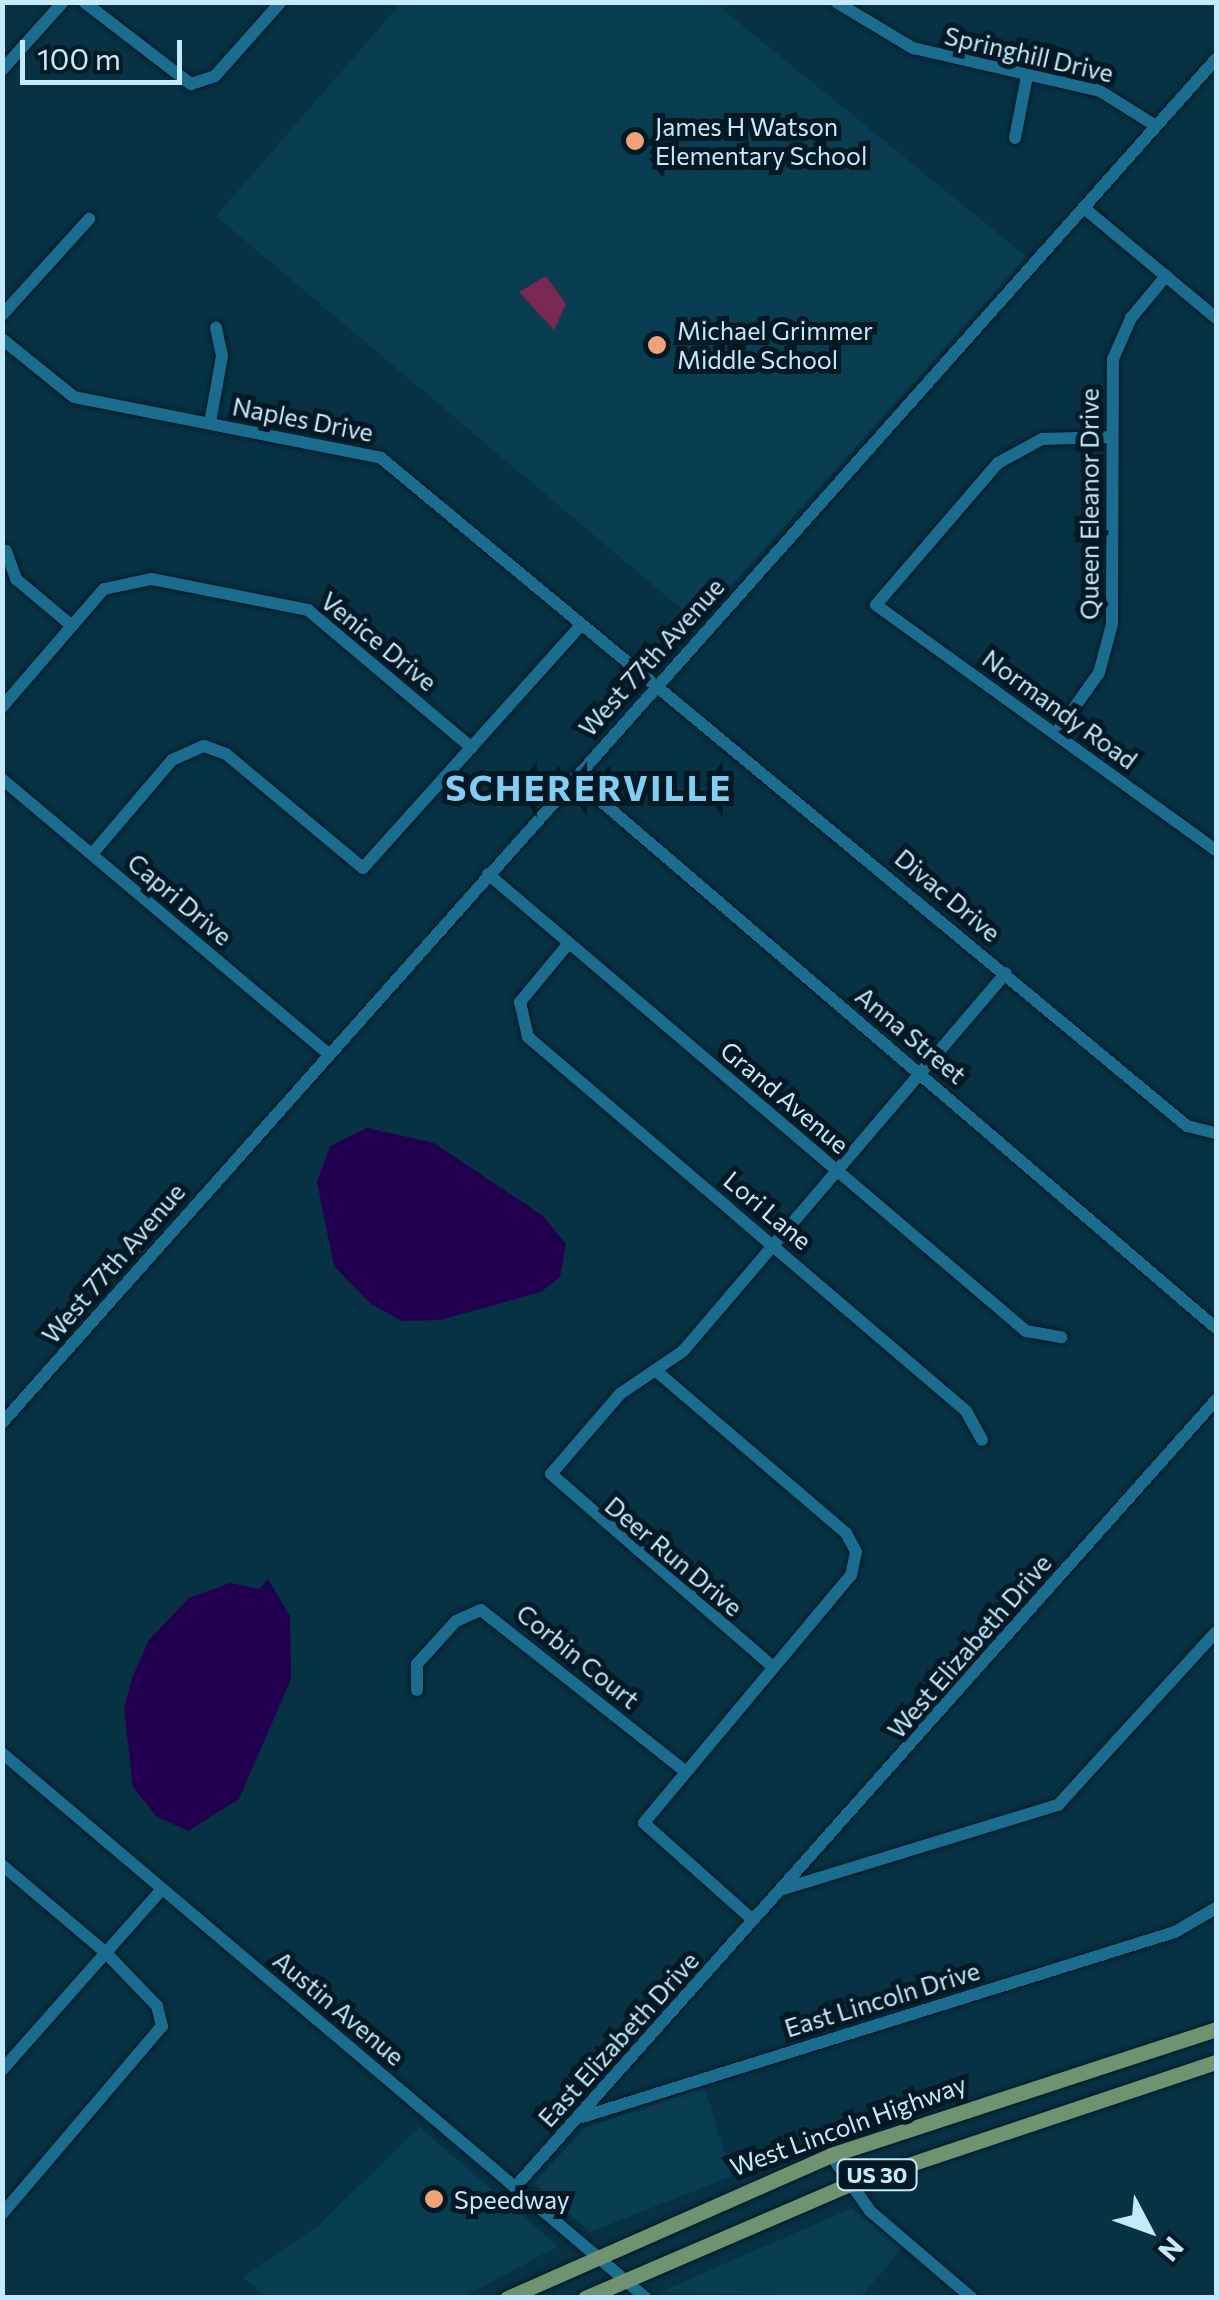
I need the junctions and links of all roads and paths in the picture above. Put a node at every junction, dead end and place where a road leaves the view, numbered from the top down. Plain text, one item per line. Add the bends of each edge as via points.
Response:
1 (64, 2) edge
2 (84, 2) edge
3 (281, 2) edge
4 (836, 2) edge
5 (1216, 59) edge
6 (2, 70) edge
7 (1027, 76) junction
8 (1156, 126) junction
9 (1015, 138) dead end
10 (1084, 208) junction
11 (89, 220) dead end
12 (1166, 276) junction
13 (2, 316) edge
14 (1216, 318) edge
15 (216, 328) dead end
16 (2, 339) edge
17 (210, 423) junction
18 (1112, 437) junction
19 (6, 551) dead end
20 (581, 625) junction
21 (72, 626) junction
22 (654, 686) junction
23 (2, 707) edge
24 (1056, 733) junction
25 (472, 748) junction
26 (574, 778) junction
27 (2, 779) edge
28 (1216, 850) edge
29 (92, 854) junction
30 (488, 874) junction
31 (569, 943) junction
32 (1006, 973) junction
33 (328, 1054) junction
34 (920, 1072) junction
35 (1216, 1133) edge
36 (836, 1171) junction
37 (773, 1243) junction
38 (1216, 1328) edge
39 (1061, 1336) dead end
40 (654, 1370) junction
41 (1216, 1400) edge
42 (2, 1423) edge
43 (982, 1440) dead end
44 (1216, 1632) edge
45 (773, 1667) junction
46 (417, 1690) dead end
47 (2, 1752) edge
48 (686, 1772) junction
49 (2, 1865) edge
50 (162, 1888) junction
51 (782, 1890) junction
52 (1216, 1908) edge
53 (753, 1920) junction
54 (106, 1953) junction
55 (1216, 2030) edge
56 (1216, 2062) edge
57 (2, 2070) edge
58 (580, 2118) junction
59 (831, 2155) junction
60 (848, 2185) junction
61 (516, 2186) junction
62 (2, 2214) edge
63 (598, 2255) junction
64 (623, 2278) junction
65 (508, 2298) edge
66 (584, 2298) edge
67 (646, 2298) edge
68 (972, 2298) edge

1 - 6 street
2 - 3 street via 191,84 215,76
4 - 7 street, Springhill Drive via 913,48
5 - 8 street, West 77th Avenue
7 - 8 street, Springhill Drive via 1116,96
7 - 9 street
8 - 10 street, West 77th Avenue
10 - 12 street
10 - 22 street, West 77th Avenue
11 - 13 street
12 - 14 street
12 - 18 street, Queen Eleanor Drive via 1118,340
15 - 17 street via 222,356
16 - 17 street, Naples Drive via 74,397
17 - 20 street, Naples Drive via 381,458
18 - 24 street, Queen Eleanor Drive via 1110,636 1099,674
18 - 24 street, Normandy Road via 1042,439 998,463 876,605
19 - 21 street via 16,579
20 - 22 street, Naples Drive
20 - 25 street
21 - 23 street, Venice Drive
21 - 25 street, Venice Drive via 104,589 136,578 292,603
22 - 26 street, West 77th Avenue
22 - 32 street, Divac Drive via 674,692
24 - 28 street, Normandy Road
25 - 29 street via 364,868 226,754 204,746 172,760
26 - 30 street, West 77th Avenue
26 - 34 street, Anna Street
27 - 29 street, Capri Drive
29 - 33 street, Capri Drive
30 - 31 street, Grand Avenue
30 - 33 street, West 77th Avenue
31 - 36 street, Grand Avenue
31 - 37 street, Lori Lane via 520,1002 528,1037
32 - 34 street
32 - 35 street, Divac Drive via 1187,1126
33 - 42 street, West 77th Avenue
34 - 36 street
34 - 38 street, Anna Street
36 - 37 street
36 - 39 street, Grand Avenue via 1026,1331
37 - 40 street via 683,1350
37 - 43 street, Lori Lane via 966,1411
40 - 45 street via 846,1533 856,1552 851,1576
40 - 45 street, Deer Run Drive via 620,1394 552,1474
41 - 51 street, West Elizabeth Drive
44 - 51 street via 1058,1805
45 - 48 street
46 - 48 street, Corbin Court via 417,1664 456,1621 481,1610
47 - 50 street, Austin Avenue
48 - 53 street via 644,1823
49 - 54 street
50 - 54 street
50 - 61 street, Austin Avenue
51 - 53 street, West Elizabeth Drive
52 - 58 street, East Lincoln Drive via 1196,1922
53 - 58 street, East Elizabeth Drive
54 - 57 street
54 - 62 street via 157,2006 158,2034
55 - 59 main road, West Lincoln Highway / US 30
56 - 60 main road, US 30
58 - 61 street, East Elizabeth Drive
59 - 60 street
59 - 63 main road, West Lincoln Highway / US 30
60 - 64 main road, US 30
60 - 68 street
61 - 63 street, Austin Avenue
63 - 64 street, Austin Avenue
63 - 65 main road, West Lincoln Highway / US 30
64 - 66 main road, US 30
64 - 67 street, Austin Avenue

